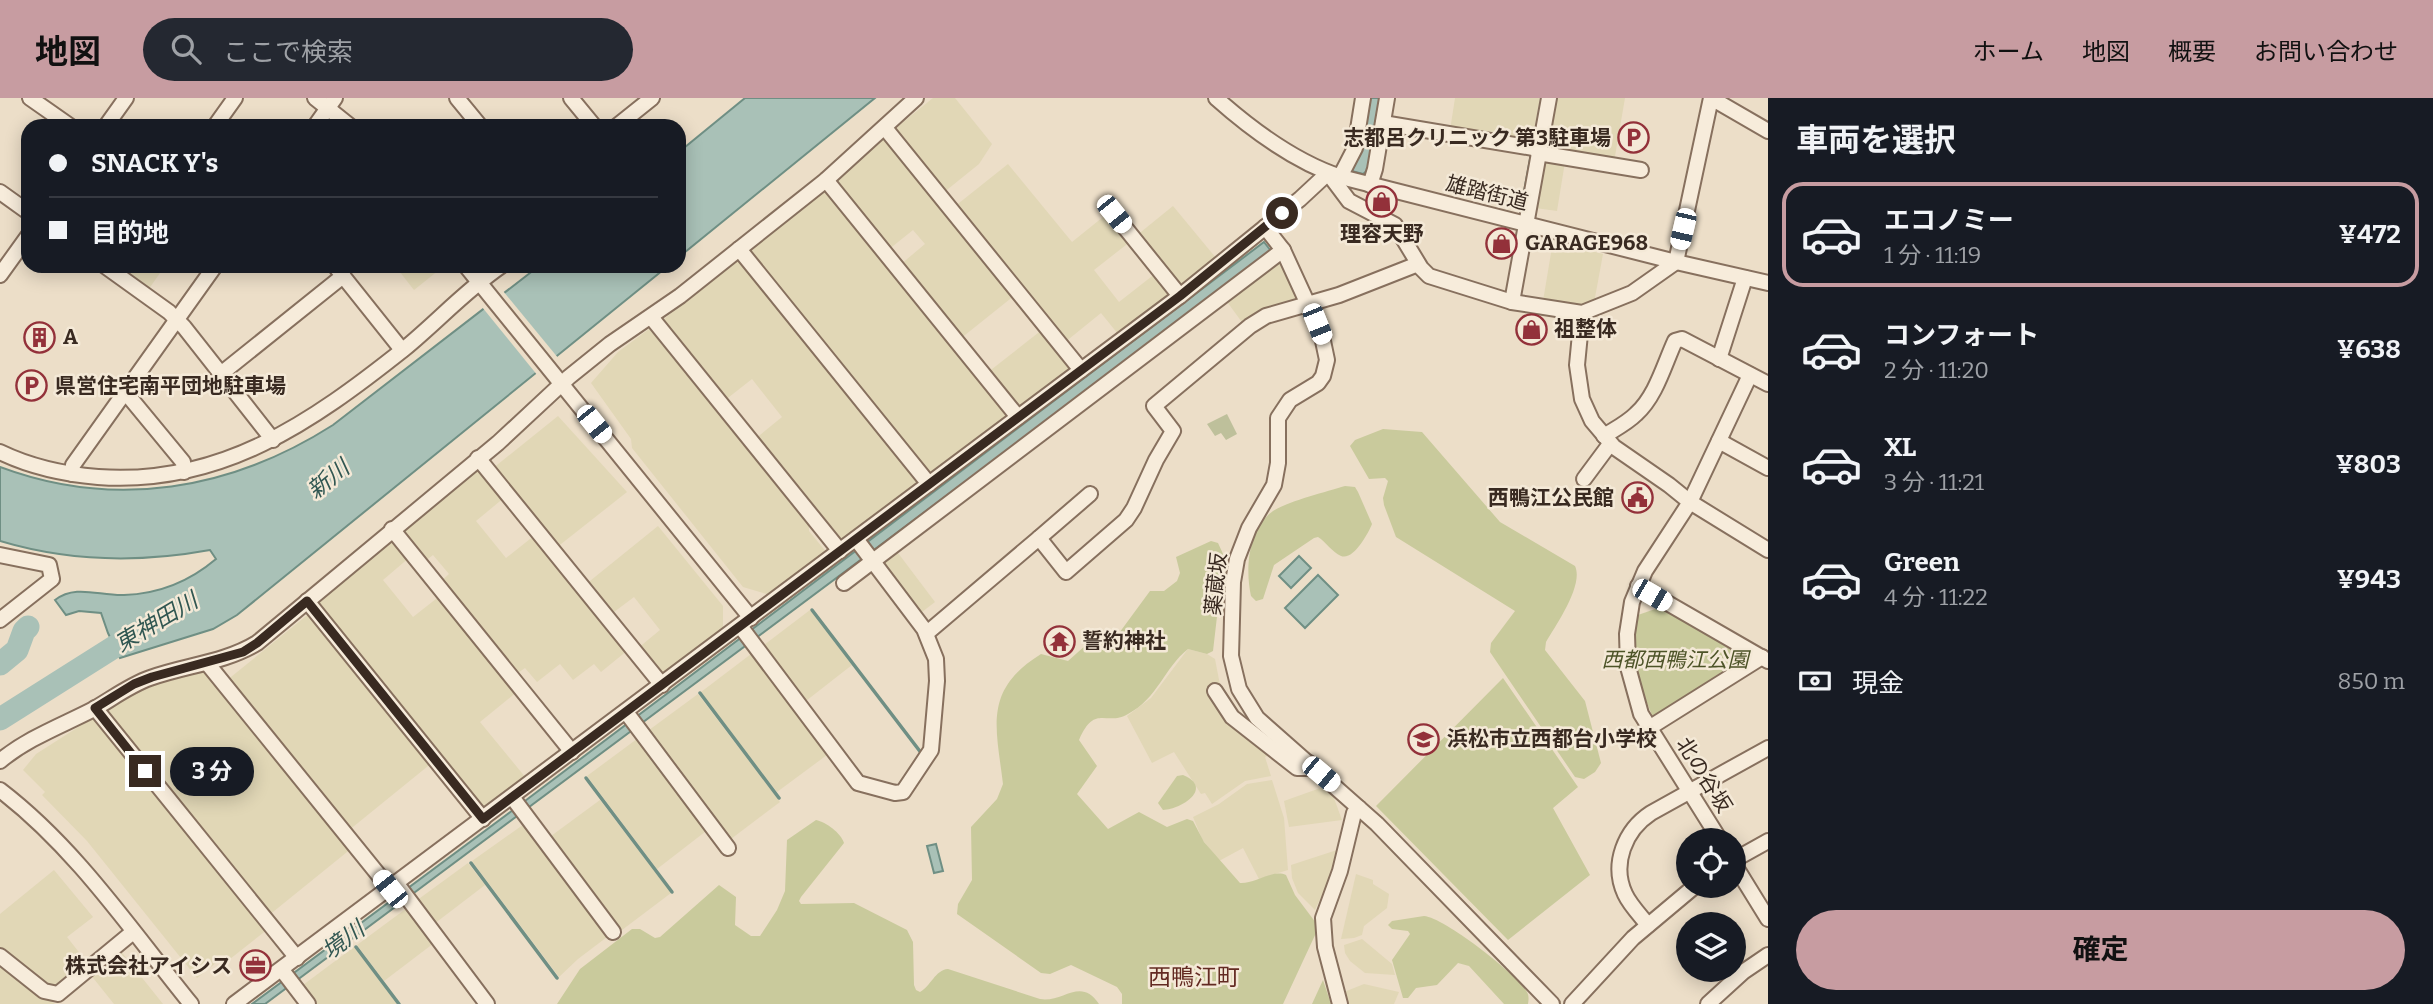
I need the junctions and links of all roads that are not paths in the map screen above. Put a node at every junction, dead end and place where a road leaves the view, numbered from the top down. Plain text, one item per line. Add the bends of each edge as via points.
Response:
1 (30, 98) edge
2 (126, 98) edge
3 (235, 98) edge
4 (315, 98) edge
5 (457, 98) edge
6 (571, 98) edge
7 (652, 98) edge
8 (916, 98) edge
9 (1216, 98) edge
10 (1363, 98) edge
11 (1387, 98) edge
12 (1549, 98) edge
13 (1711, 98) edge
14 (332, 103) edge
15 (60, 119) edge
16 (111, 119) edge
17 (220, 119) edge
18 (320, 119) edge
19 (345, 119) edge
20 (474, 119) edge
21 (588, 119) edge
22 (626, 119) edge
23 (1383, 123) junction
24 (885, 128) junction
25 (1768, 131) edge
26 (1539, 151) junction
27 (1642, 170) dead end
28 (1336, 175) junction
29 (826, 180) junction
30 (1364, 183) junction
31 (0, 192) edge
32 (21, 207) edge
33 (1114, 214) dead end
34 (1525, 225) junction
35 (1265, 228) junction
36 (21, 246) edge
37 (739, 249) junction
38 (1283, 250) junction
39 (1676, 262) junction
40 (1418, 264) junction
41 (117, 273) edge
42 (210, 273) edge
43 (337, 273) edge
44 (341, 273) edge
45 (472, 273) edge
46 (495, 273) edge
47 (0, 275) edge
48 (1745, 278) junction
49 (1768, 283) edge
50 (483, 287) junction
51 (1180, 296) junction
52 (1513, 302) junction
53 (1307, 306) junction
54 (1582, 313) junction
55 (650, 317) junction
56 (177, 319) junction
57 (402, 350) junction
58 (1719, 359) junction
59 (1081, 370) junction
60 (222, 373) junction
61 (1749, 375) junction
62 (558, 379) junction
63 (1768, 384) edge
64 (124, 393) junction
65 (1018, 417) junction
66 (273, 440) junction
67 (1607, 440) junction
68 (1719, 441) junction
69 (0, 452) edge
70 (478, 458) junction
71 (1768, 468) edge
72 (184, 472) junction
73 (72, 474) junction
74 (1584, 479) dead end
75 (929, 484) junction
76 (1090, 494) dead end
77 (1690, 502) junction
78 (392, 529) junction
79 (1039, 538) junction
80 (865, 550) junction
81 (1768, 550) edge
82 (840, 551) junction
83 (0, 555) edge
84 (844, 583) dead end
85 (1638, 586) junction
86 (307, 601) junction
87 (0, 620) edge
88 (747, 630) junction
89 (927, 633) junction
90 (1765, 659) edge
91 (207, 663) junction
92 (662, 685) junction
93 (1215, 691) dead end
94 (95, 708) junction
95 (628, 715) junction
96 (1649, 728) junction
97 (1768, 748) edge
98 (572, 752) junction
99 (0, 761) edge
100 (1310, 763) junction
101 (0, 790) edge
102 (1690, 791) junction
103 (518, 805) junction
104 (1359, 807) junction
105 (483, 819) junction
106 (1713, 828) edge
107 (1768, 841) edge
108 (729, 848) dead end
109 (1746, 855) edge
110 (1746, 882) edge
111 (396, 887) junction
112 (1681, 898) edge
113 (1768, 919) edge
114 (1648, 925) junction
115 (133, 932) junction
116 (613, 932) dead end
117 (1768, 955) edge
118 (0, 956) edge
119 (297, 958) junction
120 (287, 977) junction
121 (191, 1004) edge
122 (234, 1004) edge
123 (308, 1004) edge
124 (487, 1004) edge
125 (1340, 1004) edge
126 (1552, 1004) edge
127 (1573, 1004) edge
128 (1708, 1004) edge

1 - 15 street
2 - 16 street
3 - 17 street
4 - 14 street
5 - 20 street
6 - 21 street
7 - 22 street
8 - 24 street
9 - 28 street, 雄踏街道 via 1269,139
10 - 28 street via 1355,148
11 - 23 street
12 - 26 street
13 - 25 street
13 - 39 street
14 - 18 street
14 - 19 street
23 - 26 street
23 - 30 street via 1375,169
24 - 29 street
24 - 59 street
26 - 27 street
26 - 34 street
28 - 30 street, 雄踏街道
28 - 35 street
28 - 40 street via 1349,201 1395,225
29 - 37 street
29 - 65 street
30 - 34 street, 雄踏街道
31 - 32 street
33 - 51 street
34 - 39 street, 雄踏街道
34 - 52 street
35 - 38 street
35 - 51 street
36 - 47 street
37 - 55 street
37 - 75 street
38 - 53 street
38 - 80 street
39 - 48 street, 雄踏街道
39 - 54 street via 1632,293
40 - 52 street via 1435,279
40 - 53 street
41 - 56 street
42 - 56 street
43 - 60 street
44 - 57 street
45 - 50 street
46 - 50 street
48 - 49 street, 雄踏街道
48 - 58 street
50 - 57 street
50 - 62 street
51 - 59 street
52 - 54 street
53 - 79 street via 1258,320 1154,406 1173,431 1135,508 1084,558 1066,572
53 - 100 street, 薬蔵坂 via 1323,341 1326,368 1318,383 1290,400 1278,418 1274,485 1237,559 1231,656 1239,689 1250,709
54 - 67 street via 1577,356 1582,399
55 - 62 street
55 - 82 street
56 - 60 street
56 - 64 street
57 - 66 street
58 - 61 street
58 - 67 street via 1682,339 1675,341 1644,405
59 - 65 street
60 - 66 street
61 - 63 street
61 - 68 street, 北の谷坂
62 - 70 street
62 - 88 street
64 - 72 street via 183,463
64 - 73 street via 73,464
65 - 75 street
66 - 72 street via 225,461
67 - 74 street
67 - 77 street
68 - 71 street
68 - 77 street, 北の谷坂
69 - 73 street via 37,467
70 - 78 street
70 - 92 street
72 - 73 street via 128,478
75 - 80 street
76 - 79 street
77 - 81 street
77 - 85 street, 北の谷坂
78 - 86 street
78 - 98 street
79 - 89 street
80 - 82 street
80 - 84 street
80 - 89 street
82 - 88 street
83 - 87 street via 49,565 52,579
85 - 90 street
85 - 96 street, 北の谷坂 via 1626,650 1631,683
86 - 91 street via 257,643
86 - 105 street
88 - 89 street via 858,783 899,793 907,789 932,745 937,670
88 - 92 street
90 - 96 street
91 - 94 street via 143,681
91 - 111 street
92 - 95 street
93 - 100 street via 1232,717 1297,768
94 - 99 street via 29,740
94 - 119 street
95 - 98 street
95 - 108 street
96 - 102 street, 北の谷坂
97 - 102 street
98 - 103 street
100 - 104 street, 薬蔵坂
101 - 115 street via 57,841
102 - 106 street, 北の谷坂
102 - 114 street via 1642,819 1624,846 1621,884
103 - 105 street
103 - 116 street
104 - 125 street via 1323,919 1325,947
104 - 126 street, 薬蔵坂
105 - 111 street
107 - 109 street
110 - 113 street
111 - 119 street
111 - 124 street
112 - 114 street
114 - 127 street
115 - 118 street via 58,994 44,991
115 - 121 street
117 - 128 street
119 - 120 street
120 - 122 street
120 - 123 street

